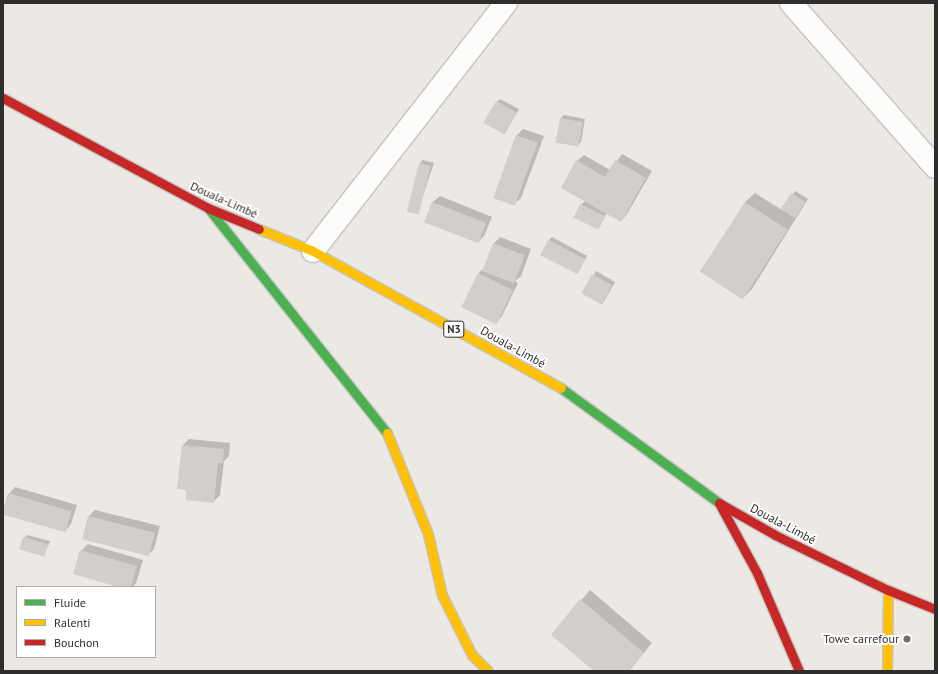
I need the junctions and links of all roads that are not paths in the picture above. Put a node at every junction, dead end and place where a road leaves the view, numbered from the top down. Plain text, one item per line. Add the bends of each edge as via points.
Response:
1 (506, 3) edge
2 (791, 3) edge
3 (3, 98) edge
4 (935, 167) edge
5 (208, 208) junction
6 (313, 251) junction
7 (719, 503) junction
8 (888, 590) junction
9 (935, 609) edge
10 (488, 671) edge
11 (799, 671) edge
12 (887, 671) edge

1 - 6 street
2 - 4 street
3 - 5 main road, Douala-Limbé / N3
5 - 6 main road, Douala-Limbé / N3
5 - 10 main road via 387,432 428,534 442,595 472,655
6 - 7 main road, Douala-Limbé / N3 via 559,387
7 - 8 main road, Douala-Limbé / N3 via 775,535
7 - 11 main road via 757,573
8 - 9 main road, Douala-Limbé
8 - 12 main road

